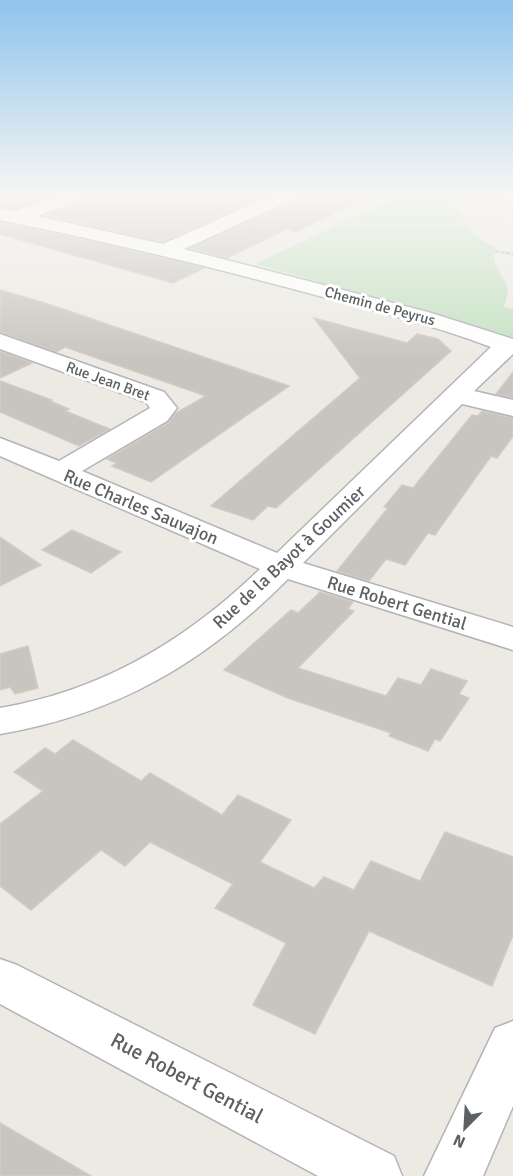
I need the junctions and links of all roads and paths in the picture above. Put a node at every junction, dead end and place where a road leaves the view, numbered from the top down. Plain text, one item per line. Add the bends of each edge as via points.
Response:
1 (165, 250) edge
2 (495, 251) dead end
3 (513, 254) edge
4 (0, 341) edge
5 (510, 346) edge
6 (458, 395) junction
7 (513, 408) edge
8 (3, 450) edge
9 (60, 472) junction
10 (282, 567) junction
11 (513, 639) edge
12 (0, 721) edge
13 (0, 980) edge
14 (513, 1045) edge
15 (460, 1163) edge
16 (374, 1176) edge

1 - 5 street, Chemin de Peyrus via 462,328
2 - 3 path
4 - 9 street, Rue Jean Bret via 162,403 164,408 158,414
5 - 6 street, Rue de la Bayot à Goumier
6 - 7 street
6 - 10 street, Rue de la Bayot à Goumier
8 - 9 street, Rue Charles Sauvajon
9 - 10 street, Rue Charles Sauvajon
10 - 11 street, Rue Robert Gential
10 - 12 street, Rue de la Bayot à Goumier via 215,629 133,680 53,711
13 - 16 street, Rue Robert Gential
14 - 15 street

